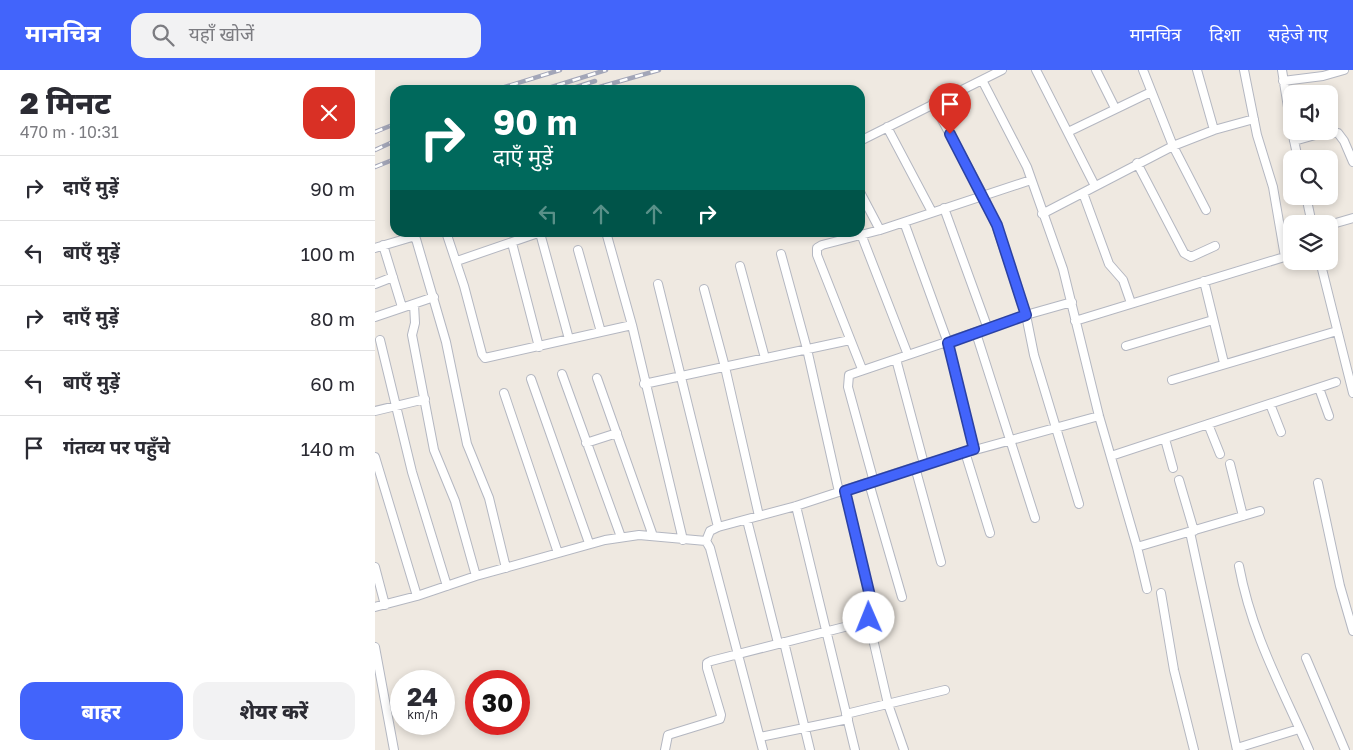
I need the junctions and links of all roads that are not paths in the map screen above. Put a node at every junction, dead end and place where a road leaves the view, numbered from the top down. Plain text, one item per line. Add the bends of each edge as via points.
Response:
1 (1002, 70) edge
2 (1036, 70) edge
3 (1096, 70) edge
4 (1143, 70) edge
5 (1197, 70) edge
6 (1244, 70) edge
7 (1282, 70) edge
8 (1344, 70) edge
9 (982, 80) junction
10 (1283, 81) junction
11 (1284, 85) edge
12 (1151, 92) junction
13 (933, 103) junction
14 (1115, 108) junction
15 (1254, 119) junction
16 (887, 127) junction
17 (1214, 130) junction
18 (1068, 132) junction
19 (865, 138) edge
20 (1294, 141) joint
21 (1173, 146) junction
22 (1296, 150) edge
23 (1353, 162) edge
24 (1137, 163) junction
25 (1031, 180) junction
26 (1095, 186) junction
27 (1083, 193) junction
28 (983, 195) junction
29 (865, 202) edge
30 (944, 208) junction
31 (1206, 210) dead end
32 (932, 212) junction
33 (1043, 214) junction
34 (1353, 218) edge
35 (904, 222) junction
36 (1338, 222) edge
37 (880, 230) junction
38 (865, 233) edge
39 (1283, 233) edge
40 (405, 237) edge
41 (413, 237) edge
42 (449, 237) edge
43 (529, 237) edge
44 (542, 237) edge
45 (607, 237) edge
46 (850, 237) edge
47 (862, 237) edge
48 (512, 243) junction
49 (383, 245) junction
50 (1215, 246) dead end
51 (375, 248) edge
52 (578, 250) dead end
53 (781, 254) dead end
54 (1283, 258) edge
55 (457, 261) junction
56 (741, 266) dead end
57 (1322, 270) edge
58 (393, 277) junction
59 (1203, 282) junction
60 (375, 284) edge
61 (659, 284) dead end
62 (704, 289) dead end
63 (434, 297) junction
64 (1072, 302) junction
65 (1131, 303) junction
66 (414, 304) junction
67 (402, 308) junction
68 (1026, 315) junction
69 (375, 317) edge
70 (1213, 320) junction
71 (1075, 321) junction
72 (632, 324) junction
73 (988, 329) junction
74 (1337, 331) junction
75 (601, 332) junction
76 (976, 333) junction
77 (569, 339) junction
78 (380, 340) dead end
79 (850, 340) junction
80 (948, 343) junction
81 (539, 346) junction
82 (1126, 346) dead end
83 (807, 350) junction
84 (908, 355) junction
85 (765, 358) junction
86 (896, 359) junction
87 (1224, 363) junction
88 (725, 367) junction
89 (862, 369) junction
90 (562, 374) dead end
91 (681, 376) junction
92 (597, 378) dead end
93 (531, 379) dead end
94 (1171, 380) dead end
95 (1336, 382) dead end
96 (644, 384) junction
97 (1319, 388) junction
98 (504, 393) dead end
99 (1353, 393) edge
100 (425, 399) junction
101 (1270, 404) junction
102 (395, 406) junction
103 (375, 411) edge
104 (1099, 416) junction
105 (1329, 416) dead end
106 (1209, 424) junction
107 (1055, 428) junction
108 (1281, 432) dead end
109 (617, 433) junction
110 (1165, 439) junction
111 (1010, 440) junction
112 (586, 443) junction
113 (974, 449) junction
114 (965, 452) junction
115 (1220, 454) dead end
116 (1111, 456) junction
117 (375, 457) edge
118 (924, 464) junction
119 (1231, 464) dead end
120 (915, 467) junction
121 (1173, 468) dead end
122 (1179, 480) dead end
123 (872, 482) junction
124 (1318, 483) dead end
125 (842, 492) junction
126 (1079, 504) dead end
127 (796, 506) junction
128 (1260, 511) dead end
129 (759, 516) junction
130 (1243, 516) junction
131 (1035, 518) dead end
132 (747, 520) junction
133 (718, 527) junction
134 (1192, 531) junction
135 (989, 532) dead end
136 (653, 536) junction
137 (621, 537) junction
138 (683, 540) junction
139 (706, 541) junction
140 (589, 543) junction
141 (1137, 547) junction
142 (558, 553) junction
143 (941, 562) dead end
144 (1239, 566) dead end
145 (375, 567) edge
146 (506, 568) junction
147 (476, 576) junction
148 (447, 586) junction
149 (1147, 590) dead end
150 (1161, 594) dead end
151 (417, 596) junction
152 (903, 597) dead end
153 (385, 605) junction
154 (375, 607) edge
155 (867, 622) junction
156 (1353, 631) edge
157 (827, 632) junction
158 (781, 643) junction
159 (375, 647) edge
160 (738, 654) junction
161 (1306, 658) dead end
162 (378, 679) edge
163 (945, 690) dead end
164 (888, 704) junction
165 (847, 717) junction
166 (805, 728) junction
167 (1299, 729) junction
168 (760, 737) junction
169 (1237, 749) edge
170 (394, 750) edge
171 (665, 750) edge
172 (763, 750) edge
173 (810, 750) edge
174 (855, 750) edge
175 (904, 750) edge
176 (1194, 750) edge
177 (1309, 750) edge
178 (1345, 750) edge

1 - 9 street
2 - 18 street
3 - 14 street
4 - 12 street
5 - 17 street
6 - 15 street
7 - 10 street
8 - 10 street
9 - 13 street
9 - 25 street
10 - 11 street
12 - 14 street
12 - 21 street
13 - 16 street
13 - 28 street
14 - 18 street
15 - 17 street
15 - 39 street
16 - 19 street
16 - 32 street
17 - 21 street
18 - 26 street
20 - 22 street
20 - 23 street via 1326,132 1338,133
21 - 24 street
21 - 31 street
24 - 26 street
24 - 50 street via 1184,253 1191,257
25 - 28 street
25 - 33 street
26 - 27 street
27 - 33 street
27 - 65 street via 1109,264 1123,280
28 - 30 street
28 - 68 street via 997,225
29 - 37 street
30 - 32 street
30 - 73 street
32 - 35 street
33 - 64 street
34 - 36 street
35 - 37 street
35 - 80 street
37 - 38 street
40 - 49 street
41 - 63 street
42 - 55 street
43 - 48 street
44 - 77 street
45 - 72 street
46 - 79 street via 817,248
47 - 84 street
48 - 55 street
48 - 81 street
49 - 51 street
49 - 58 street
52 - 75 street
53 - 83 street
54 - 59 street
55 - 81 street via 482,354 489,358
56 - 85 street
57 - 74 street
58 - 60 street
58 - 67 street
59 - 65 street
59 - 70 street
61 - 91 street
62 - 88 street
63 - 66 street
63 - 146 street via 467,444 489,498
64 - 68 street
64 - 71 street
65 - 71 street
66 - 67 street
66 - 100 street via 412,335
67 - 69 street
68 - 73 street
68 - 107 street
70 - 82 street
70 - 87 street
71 - 104 street
72 - 75 street
72 - 96 street
73 - 76 street
74 - 87 street
74 - 99 street
75 - 77 street
76 - 80 street
76 - 111 street
77 - 81 street
78 - 102 street
79 - 83 street
79 - 89 street
80 - 84 street
80 - 113 street
83 - 85 street
83 - 125 street
84 - 86 street
85 - 88 street
86 - 89 street
86 - 118 street
87 - 94 street
88 - 91 street
88 - 129 street
89 - 123 street via 853,371 847,379
90 - 112 street
91 - 96 street
91 - 133 street
92 - 109 street
93 - 140 street
95 - 97 street
96 - 138 street
97 - 101 street
97 - 105 street
98 - 142 street
100 - 102 street
100 - 147 street via 434,450 455,501
101 - 106 street
101 - 108 street
102 - 103 street
102 - 148 street
104 - 107 street
104 - 116 street
106 - 110 street
106 - 115 street
107 - 111 street
107 - 126 street
109 - 112 street
109 - 136 street
110 - 116 street
110 - 121 street
111 - 113 street
111 - 131 street
112 - 137 street
113 - 114 street
114 - 118 street
114 - 135 street
116 - 141 street
117 - 151 street
118 - 120 street
119 - 130 street
120 - 123 street
120 - 143 street
122 - 134 street
123 - 125 street
123 - 152 street
124 - 156 street via 1339,586
125 - 127 street
125 - 155 street via 870,596 871,612
127 - 129 street
127 - 157 street
128 - 130 street
129 - 132 street
130 - 134 street
132 - 133 street
132 - 158 street
133 - 139 street via 710,531
134 - 141 street
134 - 169 street
136 - 137 street
136 - 138 street
137 - 140 street
138 - 139 street
139 - 160 street
140 - 142 street
141 - 149 street
142 - 146 street
144 - 167 street via 1255,630
145 - 153 street
146 - 147 street
147 - 148 street
148 - 151 street
150 - 176 street via 1173,670
151 - 153 street
153 - 154 street
155 - 157 street
155 - 164 street
157 - 158 street
157 - 165 street
158 - 160 street
158 - 166 street
159 - 162 street
160 - 168 street
160 - 171 street via 707,663 720,719 675,731 668,735
161 - 178 street
162 - 170 street
163 - 164 street
164 - 165 street
164 - 175 street
165 - 166 street
165 - 174 street
166 - 168 street
166 - 173 street
167 - 169 street
167 - 177 street
168 - 172 street

